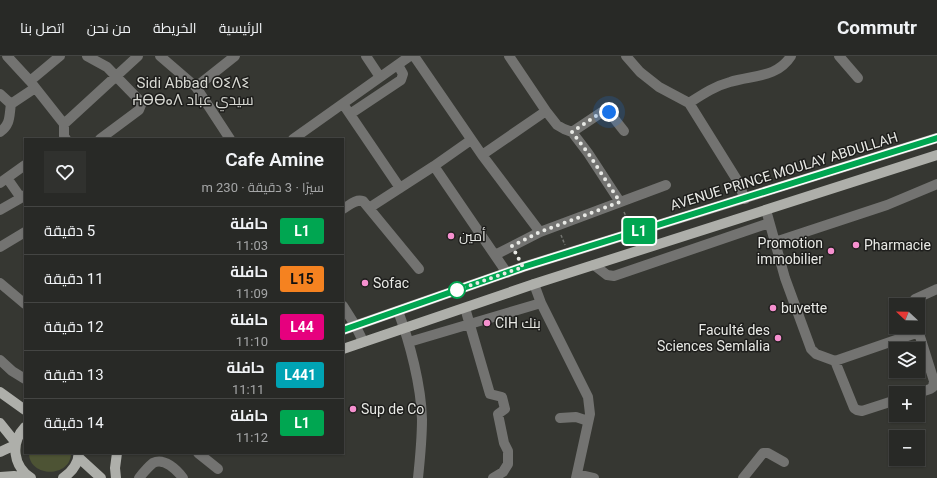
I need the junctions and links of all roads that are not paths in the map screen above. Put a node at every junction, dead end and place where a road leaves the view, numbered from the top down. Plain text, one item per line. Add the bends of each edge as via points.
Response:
1 (7, 56) edge
2 (60, 56) edge
3 (87, 56) edge
4 (138, 56) edge
5 (160, 56) edge
6 (235, 56) edge
7 (366, 56) edge
8 (410, 56) edge
9 (414, 56) edge
10 (508, 56) edge
11 (626, 56) edge
12 (791, 56) edge
13 (839, 56) edge
14 (398, 65) junction
15 (116, 76) junction
16 (380, 76) junction
17 (858, 78) dead end
18 (32, 84) junction
19 (196, 87) junction
20 (0, 94) edge
21 (689, 103) junction
22 (11, 104) junction
23 (343, 104) junction
24 (546, 111) junction
25 (350, 114) junction
26 (64, 124) junction
27 (624, 131) dead end
28 (0, 132) edge
29 (572, 132) junction
30 (63, 138) edge
31 (101, 138) edge
32 (229, 138) edge
33 (294, 138) edge
34 (937, 138) edge
35 (471, 140) junction
36 (482, 155) junction
37 (937, 155) edge
38 (24, 166) edge
39 (434, 166) junction
40 (3, 181) edge
41 (937, 184) edge
42 (666, 185) dead end
43 (400, 188) junction
44 (23, 196) edge
45 (745, 199) junction
46 (620, 202) junction
47 (369, 208) junction
48 (344, 209) edge
49 (0, 210) edge
50 (766, 210) junction
51 (770, 223) junction
52 (540, 232) junction
53 (24, 233) edge
54 (775, 242) junction
55 (0, 247) edge
56 (495, 255) junction
57 (594, 265) junction
58 (419, 269) dead end
59 (507, 273) junction
60 (0, 283) edge
61 (534, 284) junction
62 (937, 289) edge
63 (917, 298) edge
64 (24, 303) edge
65 (541, 303) junction
66 (344, 308) edge
67 (465, 308) junction
68 (398, 310) junction
69 (469, 323) junction
70 (355, 325) junction
71 (404, 327) junction
72 (344, 330) edge
73 (905, 334) edge
74 (920, 334) edge
75 (363, 341) junction
76 (409, 342) junction
77 (344, 349) edge
78 (0, 360) edge
79 (835, 361) junction
80 (24, 378) edge
81 (925, 391) edge
82 (0, 392) edge
83 (889, 402) edge
84 (24, 409) edge
85 (560, 418) dead end
86 (588, 421) junction
87 (0, 423) edge
88 (24, 428) edge
89 (16, 444) junction
90 (0, 452) edge
91 (117, 454) edge
92 (199, 454) edge
93 (79, 455) edge
94 (155, 457) edge
95 (784, 462) dead end
96 (218, 469) dead end
97 (577, 476) edge
98 (0, 477) edge
99 (30, 478) edge
100 (63, 478) edge
101 (101, 478) edge
102 (116, 478) edge
103 (140, 478) edge
104 (183, 478) edge
105 (418, 478) edge
106 (494, 478) edge
107 (594, 478) edge
108 (743, 478) edge

1 - 18 street
2 - 18 street
3 - 15 street via 107,67
4 - 15 street
5 - 19 street
6 - 19 street
7 - 16 street
8 - 14 street
9 - 35 street
10 - 24 street
11 - 21 street via 659,88
12 - 21 street via 773,72 711,89
13 - 17 street
14 - 16 street
14 - 25 street via 403,74 401,80
15 - 26 street
15 - 31 street via 141,105 139,110
16 - 23 street
18 - 22 street
18 - 26 street
19 - 32 street
20 - 22 street
21 - 45 street via 737,180
22 - 28 street via 7,127
23 - 25 street
23 - 33 street
24 - 29 street via 557,125
24 - 36 street
25 - 43 street
26 - 30 street
27 - 29 street via 606,110
29 - 46 street
34 - 45 main road, AVENUE PRINCE MOULAY ABDULLAH
35 - 36 street
35 - 39 street
36 - 52 street
37 - 50 main road
38 - 40 street
39 - 43 street
39 - 56 street
40 - 44 street
41 - 54 street via 887,205
42 - 46 street
43 - 47 street
44 - 49 street
45 - 59 main road, AVENUE PRINCE MOULAY ABDULLAH
46 - 52 street
47 - 48 street via 359,200
47 - 58 street
50 - 51 street
50 - 57 main road
51 - 54 street
51 - 57 street via 614,276 607,275
52 - 56 street
53 - 55 street
54 - 79 street via 811,350
56 - 59 street
57 - 61 main road
59 - 68 main road, AVENUE PRINCE MOULAY ABDULLAH
60 - 64 street
61 - 65 street
61 - 67 main road
62 - 63 street
65 - 69 street
65 - 86 street via 588,397
66 - 70 street
67 - 69 street
67 - 71 main road
68 - 70 main road, AVENUE PRINCE MOULAY ABDULLAH
68 - 71 street
69 - 76 street
69 - 106 street via 490,394 502,397 505,409 498,414 508,451 508,464 503,472
70 - 72 main road, AVENUE PRINCE MOULAY ABDULLAH
70 - 75 street
71 - 75 main road
71 - 76 street
73 - 79 street
74 - 81 street via 934,381 933,387
75 - 77 main road
76 - 105 street via 422,418
78 - 80 street
79 - 83 street via 854,408 862,411
82 - 84 main road
85 - 86 street via 576,417
86 - 97 street
87 - 89 main road
88 - 89 main road
89 - 90 main road
89 - 99 main road via 15,455 18,464
91 - 102 main road
92 - 96 street
93 - 100 main road via 74,468
93 - 101 main road
94 - 103 street
94 - 104 street
95 - 108 street via 763,453
97 - 107 street
98 - 99 main road

